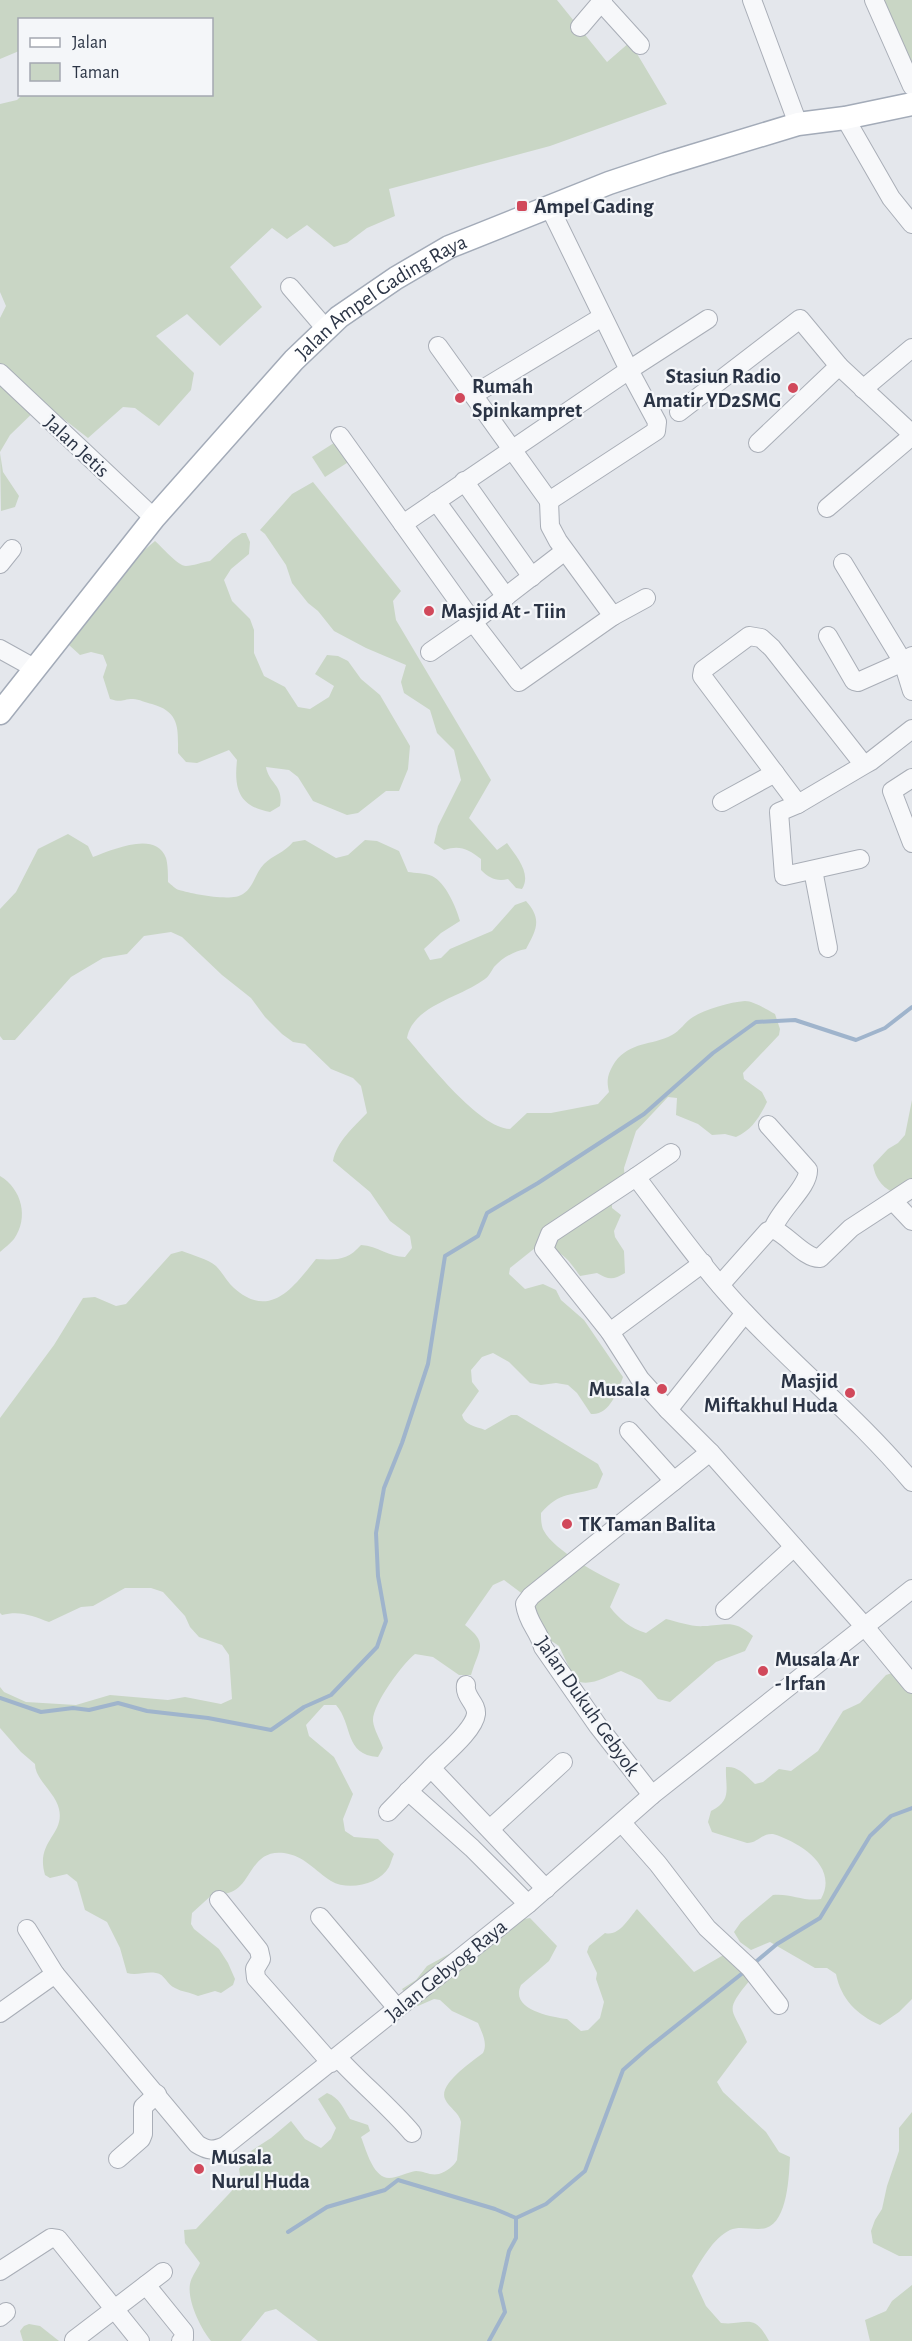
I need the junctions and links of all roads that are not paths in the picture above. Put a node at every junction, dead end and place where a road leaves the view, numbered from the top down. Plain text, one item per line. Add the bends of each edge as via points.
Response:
1 (752, 0) edge
2 (874, 0) edge
3 (602, 1) edge
4 (580, 27) dead end
5 (640, 45) dead end
6 (912, 86) edge
7 (912, 104) edge
8 (845, 118) junction
9 (798, 124) junction
10 (550, 208) junction
11 (912, 224) edge
12 (290, 287) dead end
13 (602, 317) junction
14 (708, 319) dead end
15 (326, 329) junction
16 (438, 346) dead end
17 (912, 348) edge
18 (840, 366) junction
19 (629, 370) junction
20 (0, 373) edge
21 (863, 389) junction
22 (473, 395) junction
23 (679, 412) dead end
24 (912, 435) edge
25 (340, 436) dead end
26 (758, 443) dead end
27 (512, 450) junction
28 (464, 481) junction
29 (436, 501) junction
30 (549, 501) junction
31 (827, 508) dead end
32 (154, 519) junction
33 (403, 524) junction
34 (561, 554) dead end
35 (843, 563) dead end
36 (532, 577) junction
37 (506, 597) junction
38 (646, 598) dead end
39 (613, 616) junction
40 (473, 622) junction
41 (828, 636) dead end
42 (0, 650) edge
43 (430, 652) dead end
44 (908, 659) edge
45 (36, 669) junction
46 (912, 691) edge
47 (0, 713) edge
48 (912, 729) edge
49 (864, 765) junction
50 (775, 773) junction
51 (912, 778) edge
52 (722, 802) dead end
53 (798, 804) junction
54 (908, 819) edge
55 (912, 843) edge
56 (860, 859) dead end
57 (813, 870) junction
58 (828, 948) dead end
59 (768, 1125) dead end
60 (671, 1153) dead end
61 (636, 1177) junction
62 (912, 1188) edge
63 (894, 1202) junction
64 (912, 1221) edge
65 (773, 1229) junction
66 (703, 1263) junction
67 (720, 1285) junction
68 (745, 1314) junction
69 (610, 1332) junction
70 (668, 1410) junction
71 (629, 1431) dead end
72 (710, 1452) junction
73 (674, 1481) junction
74 (912, 1482) edge
75 (794, 1546) junction
76 (912, 1588) edge
77 (725, 1610) dead end
78 (865, 1627) junction
79 (912, 1683) edge
80 (465, 1684) dead end
81 (563, 1762) dead end
82 (434, 1772) junction
83 (408, 1791) junction
84 (652, 1795) junction
85 (388, 1812) dead end
86 (622, 1823) junction
87 (490, 1829) junction
88 (546, 1889) junction
89 (219, 1900) dead end
90 (528, 1904) junction
91 (320, 1917) dead end
92 (27, 1929) dead end
93 (55, 1974) junction
94 (779, 2006) dead end
95 (397, 2008) junction
96 (0, 2013) edge
97 (335, 2060) junction
98 (157, 2094) junction
99 (412, 2133) dead end
100 (118, 2159) dead end
101 (0, 2271) edge
102 (163, 2272) dead end
103 (146, 2285) junction
104 (116, 2309) junction
105 (71, 2337) edge
106 (140, 2341) edge
107 (181, 2341) edge

1 - 9 street
2 - 6 street
3 - 4 street
3 - 5 street
7 - 8 main road, Jalan Ampel Gading Raya
8 - 9 main road, Jalan Ampel Gading Raya
8 - 11 street via 891,198
9 - 10 main road, Jalan Ampel Gading Raya via 609,183
10 - 13 street
10 - 15 main road, Jalan Ampel Gading Raya via 449,247 396,278
12 - 15 street
13 - 19 street
13 - 22 street
14 - 19 street
15 - 32 main road, Jalan Ampel Gading Raya
16 - 22 street
17 - 21 street
18 - 21 street
18 - 23 street via 800,319
18 - 26 street
19 - 27 street
19 - 30 street via 657,422 656,431
20 - 32 street, Jalan Jetis
21 - 24 street
22 - 27 street
24 - 31 street
25 - 33 street
27 - 28 street
27 - 30 street
28 - 29 street
28 - 36 street
29 - 33 street
29 - 37 street
30 - 39 street via 550,526 558,542
32 - 45 main road, Jalan Ampel Gading Raya
33 - 40 street
34 - 36 street
35 - 44 street
36 - 37 street
37 - 40 street
38 - 39 street
39 - 40 street via 519,682
40 - 43 street
41 - 44 street via 858,682
42 - 45 street
44 - 46 street
45 - 47 main road, Jalan Ampel Gading Raya
48 - 49 street
49 - 50 street via 772,648 761,638 749,636 703,670 702,676
49 - 53 street
50 - 52 street
50 - 53 street
51 - 54 street via 892,791
53 - 57 street via 779,812 784,876
54 - 55 street
56 - 57 street
57 - 58 street
59 - 65 street via 808,1170 807,1178 776,1219
60 - 61 street
61 - 66 street
61 - 69 street via 550,1234 544,1249
62 - 63 street
63 - 64 street
63 - 65 street via 851,1228 820,1258 811,1257
65 - 67 street
66 - 67 street
66 - 69 street
67 - 68 street
68 - 70 street
68 - 74 street via 842,1406
69 - 70 street via 640,1379
70 - 72 street
71 - 73 street
72 - 73 street, Jalan Dukuh Gebyok
72 - 75 street
73 - 84 street, Jalan Dukuh Gebyok via 525,1604 528,1619 543,1647
75 - 77 street
75 - 78 street
76 - 78 street, Jalan Gebyog Raya
78 - 79 street
78 - 84 street, Jalan Gebyog Raya
80 - 82 street via 476,1714
81 - 87 street
82 - 83 street
82 - 87 street
83 - 85 street
83 - 90 street
84 - 86 street, Jalan Gebyog Raya
86 - 88 street, Jalan Gebyog Raya
86 - 94 street via 707,1928 749,1967
87 - 88 street
88 - 90 street, Jalan Gebyog Raya
89 - 97 street via 260,1950 256,1978
90 - 95 street, Jalan Gebyog Raya
91 - 95 street
92 - 93 street, Jalan Gebyog Raya
93 - 96 street
93 - 98 street, Jalan Gebyog Raya
95 - 97 street, Jalan Gebyog Raya
97 - 98 street, Jalan Gebyog Raya via 214,2151 197,2144
97 - 99 street via 393,2110
98 - 100 street via 143,2107 141,2139
101 - 104 street via 54,2238 63,2243
102 - 103 street
103 - 104 street
103 - 107 street via 184,2332
104 - 105 street
104 - 106 street

